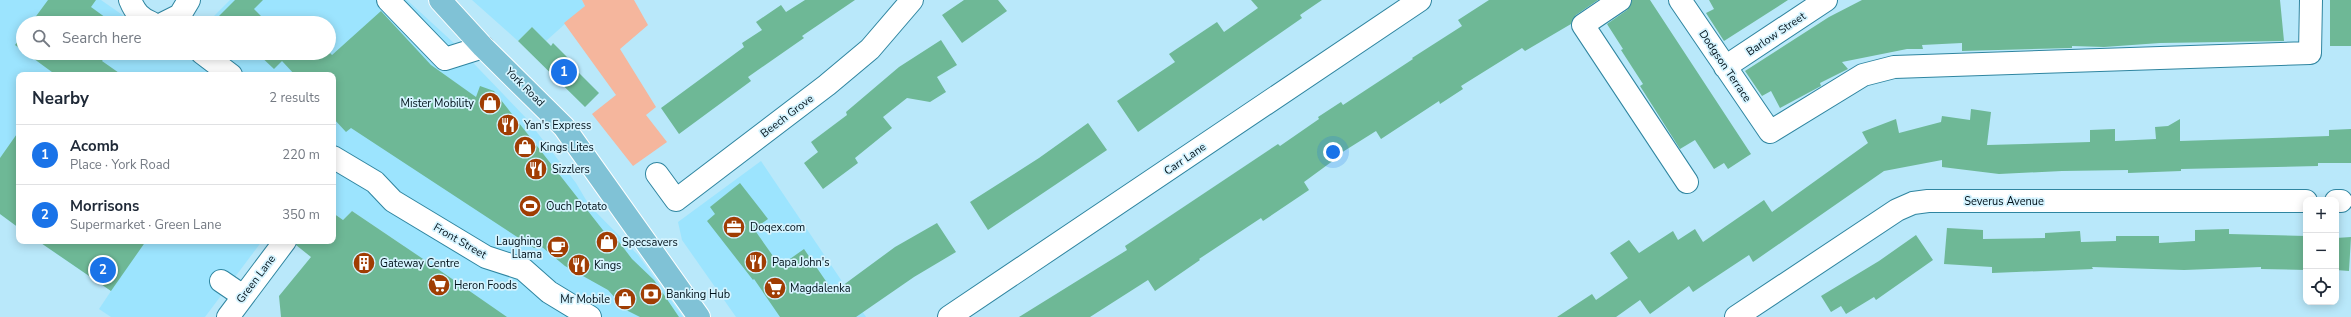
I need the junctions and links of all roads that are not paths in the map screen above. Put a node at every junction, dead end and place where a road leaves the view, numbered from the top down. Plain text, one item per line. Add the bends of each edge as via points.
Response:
1 (189, 0) edge
2 (440, 0) edge
3 (912, 0) edge
4 (1420, 0) edge
5 (1620, 0) edge
6 (1680, 0) edge
7 (1826, 0) edge
8 (2311, 0) edge
9 (392, 2) edge
10 (150, 14) edge
11 (483, 46) junction
12 (211, 60) edge
13 (1725, 67) junction
14 (227, 72) edge
15 (336, 159) edge
16 (657, 174) dead end
17 (1687, 182) dead end
18 (2303, 201) edge
19 (283, 244) edge
20 (221, 281) dead end
21 (243, 296) junction
22 (228, 317) edge
23 (590, 317) edge
24 (699, 317) edge
25 (949, 317) edge
26 (1736, 317) edge

1 - 10 street via 180,15
2 - 11 main road, York Road
3 - 16 street, Beech Grove via 870,49 676,200
4 - 25 street, Carr Lane
5 - 17 street via 1583,24
6 - 13 street, Dodgson Terrace
7 - 13 street, Barlow Street
8 - 13 street, Dodgson Terrace via 2310,52 1894,67 1863,75 1770,132
9 - 11 street via 444,59
11 - 24 main road, York Road via 564,127
12 - 14 street
15 - 23 street, Front Street via 375,182 393,201 486,257 523,269 549,292
18 - 26 street, Severus Avenue via 1913,203 1898,210
19 - 21 street, Green Lane
20 - 21 street
21 - 22 street, Green Lane

